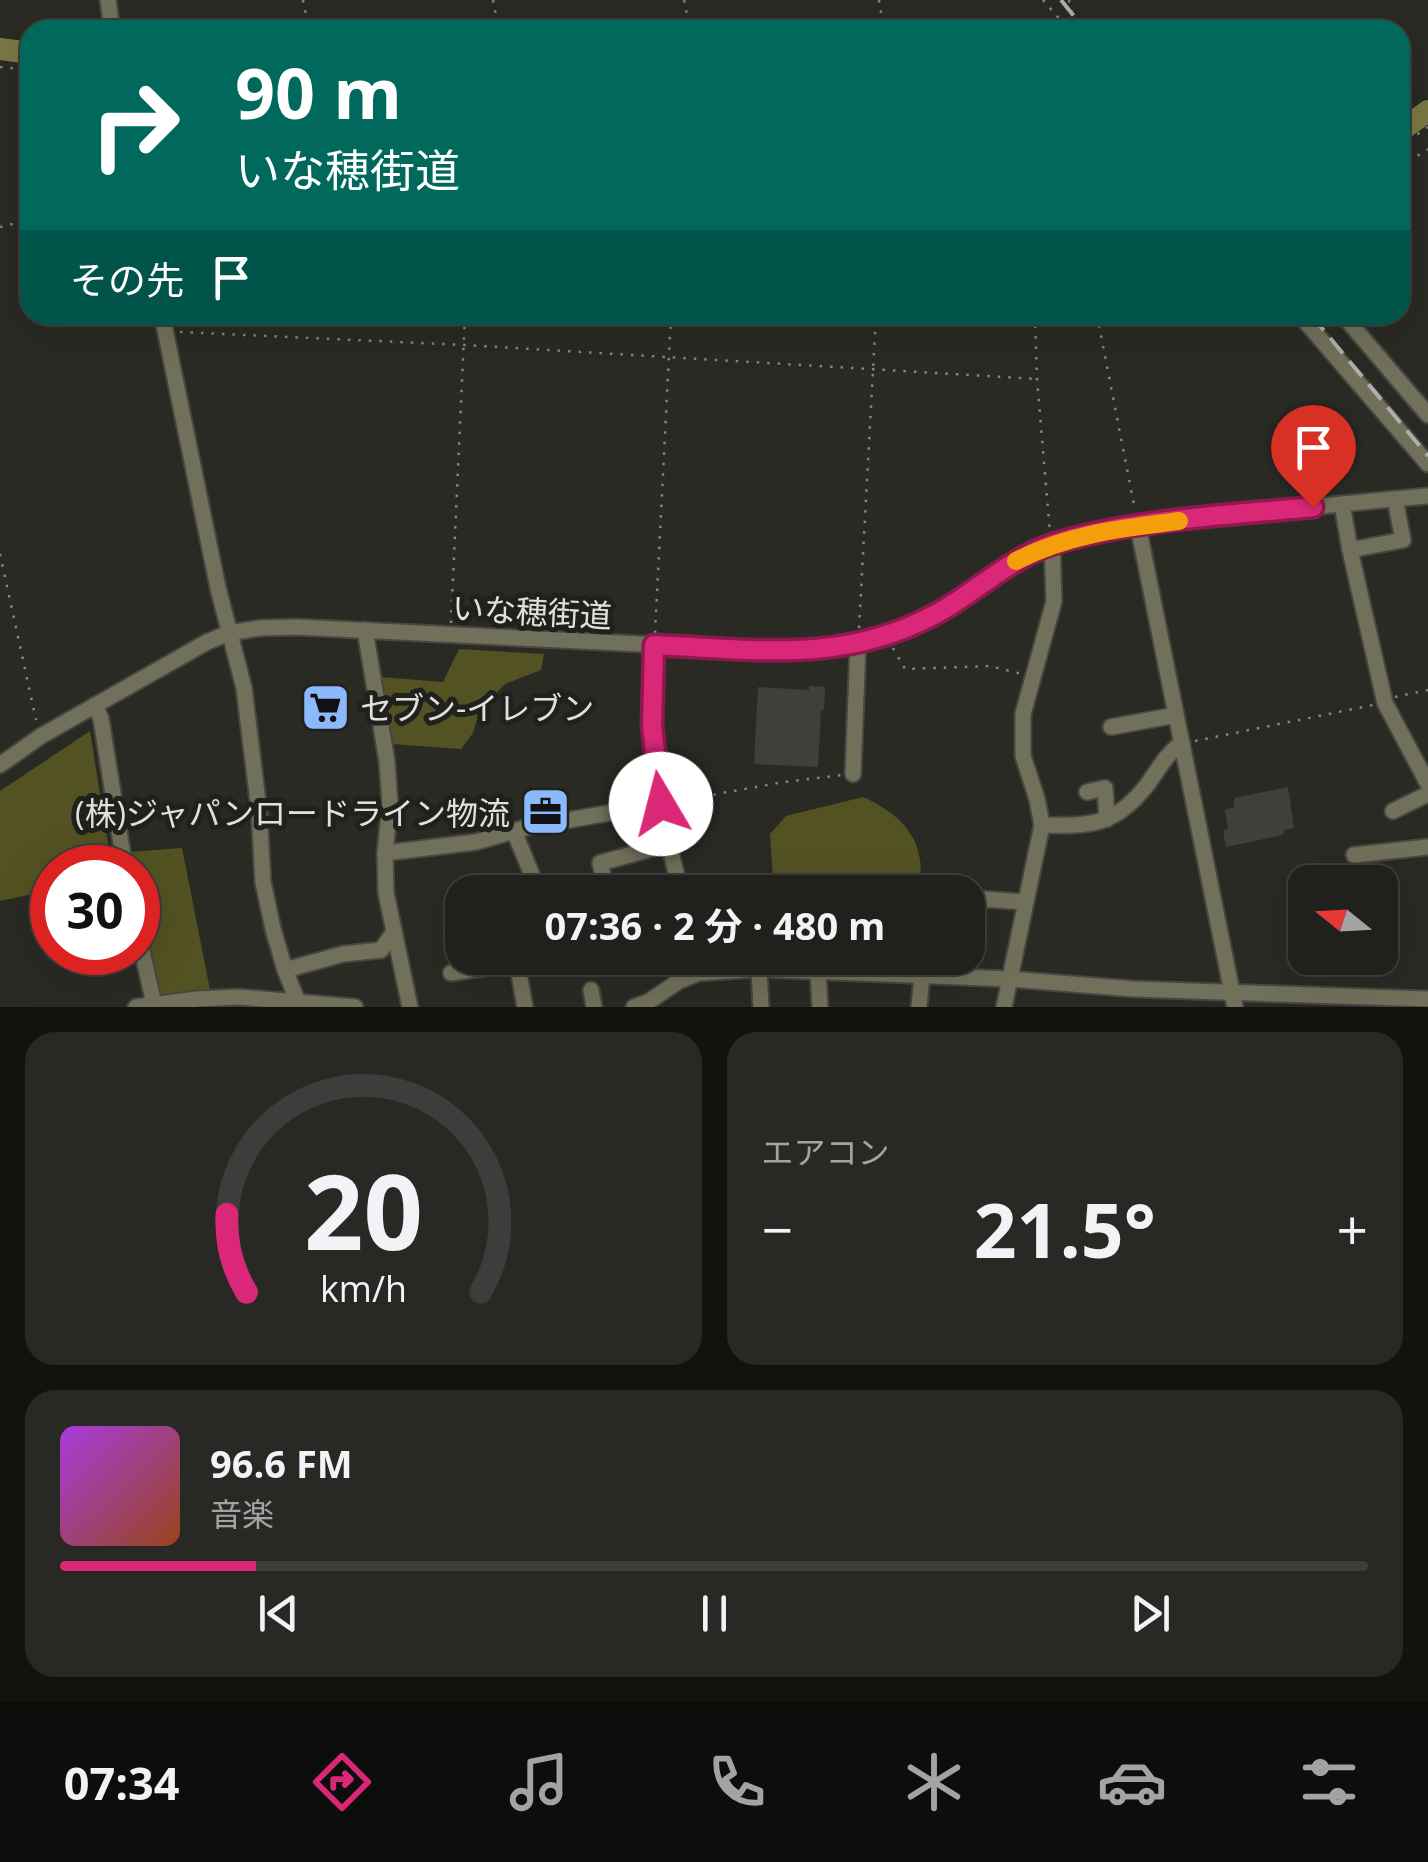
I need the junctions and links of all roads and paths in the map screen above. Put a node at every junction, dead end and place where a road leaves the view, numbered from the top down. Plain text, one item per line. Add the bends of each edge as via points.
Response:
1 (1043, 0) edge
2 (1062, 20) edge
3 (164, 325) edge
4 (182, 325) edge
5 (465, 325) edge
6 (671, 325) edge
7 (875, 325) edge
8 (1035, 325) edge
9 (1099, 325) edge
10 (1309, 325) edge
11 (1352, 325) edge
12 (464, 345) junction
13 (669, 356) junction
14 (873, 370) junction
15 (1037, 379) junction
16 (1428, 415) edge
17 (1428, 464) edge
18 (1428, 496) edge
19 (1394, 499) junction
20 (1342, 504) junction
21 (1138, 526) junction
22 (1052, 544) junction
23 (1350, 550) junction
24 (0, 554) edge
25 (365, 630) junction
26 (230, 633) junction
27 (450, 634) junction
28 (886, 636) junction
29 (858, 644) junction
30 (654, 645) junction
31 (1033, 677) junction
32 (1428, 690) edge
33 (1384, 701) junction
34 (95, 705) junction
35 (1176, 715) junction
36 (1111, 727) dead end
37 (41, 736) junction
38 (1182, 743) junction
39 (0, 765) edge
40 (853, 774) joint
41 (1428, 784) edge
42 (1087, 792) dead end
43 (661, 804) junction
44 (1394, 812) dead end
45 (1107, 819) junction
46 (1042, 825) junction
47 (514, 831) junction
48 (669, 844) junction
49 (121, 845) edge
50 (1428, 847) edge
51 (385, 853) junction
52 (1354, 854) dead end
53 (532, 875) edge
54 (603, 875) edge
55 (677, 875) edge
56 (985, 899) edge
57 (1026, 902) junction
58 (394, 932) junction
59 (285, 970) junction
60 (147, 975) edge
61 (517, 975) edge
62 (686, 975) edge
63 (760, 975) edge
64 (818, 975) edge
65 (896, 975) edge
66 (922, 976) junction
67 (1010, 979) junction
68 (1134, 988) junction
69 (591, 990) dead end
70 (1233, 999) edge
71 (1428, 999) edge
72 (1332, 1002) edge
73 (197, 1003) edge
74 (154, 1004) edge
75 (300, 1005) edge
76 (136, 1007) edge
77 (354, 1007) edge
78 (410, 1007) edge
79 (525, 1007) edge
80 (594, 1007) edge
81 (634, 1007) edge
82 (760, 1007) edge
83 (820, 1007) edge
84 (919, 1007) edge
85 (1004, 1007) edge
86 (1127, 1007) edge

1 - 2 path
3 - 26 street
4 - 12 path
5 - 12 path
6 - 13 path
7 - 14 path
8 - 15 path
9 - 21 path
10 - 17 street
11 - 16 street
12 - 13 path
12 - 27 path
13 - 14 path
13 - 30 path
14 - 15 path
14 - 29 path
15 - 22 path
18 - 19 street, いな穂街道
19 - 20 street, いな穂街道
19 - 23 street via 1403,540
20 - 21 street, いな穂街道
20 - 23 street
21 - 22 street, いな穂街道
21 - 35 street
22 - 28 street, いな穂街道
22 - 31 street via 1054,601
23 - 33 street
24 - 37 path
25 - 26 street, いな穂街道
25 - 27 street, いな穂街道
25 - 51 street via 387,762
26 - 34 street, いな穂街道
26 - 59 street via 246,702 263,882
27 - 30 street, いな穂街道
28 - 29 street, いな穂街道
28 - 31 path via 905,668 990,666
29 - 30 street, いな穂街道 via 808,651
29 - 40 street
30 - 43 street via 652,726
31 - 46 street via 1023,714 1023,756
32 - 33 path
33 - 38 path
33 - 41 street
34 - 37 street, いな穂街道
34 - 49 street
35 - 36 street
35 - 38 street
37 - 39 street, いな穂街道
38 - 45 street via 1166,754 1123,812
38 - 70 street
40 - 43 path
41 - 44 street
42 - 45 street via 1105,788
43 - 47 street
43 - 48 street
45 - 46 street
46 - 57 street
47 - 51 street
47 - 53 street
48 - 54 street via 600,863
48 - 55 street
50 - 52 street
51 - 58 street
56 - 57 street
57 - 67 street
58 - 59 street via 381,950
58 - 78 street
59 - 75 street
60 - 74 street
61 - 79 street
62 - 81 street
63 - 82 street
64 - 83 street
65 - 66 street
66 - 67 street
66 - 84 street
67 - 68 street
67 - 85 street
68 - 70 street
68 - 86 street
69 - 80 street
70 - 72 street
71 - 72 street
73 - 74 street
73 - 75 street via 238,997
74 - 76 street
75 - 77 street

